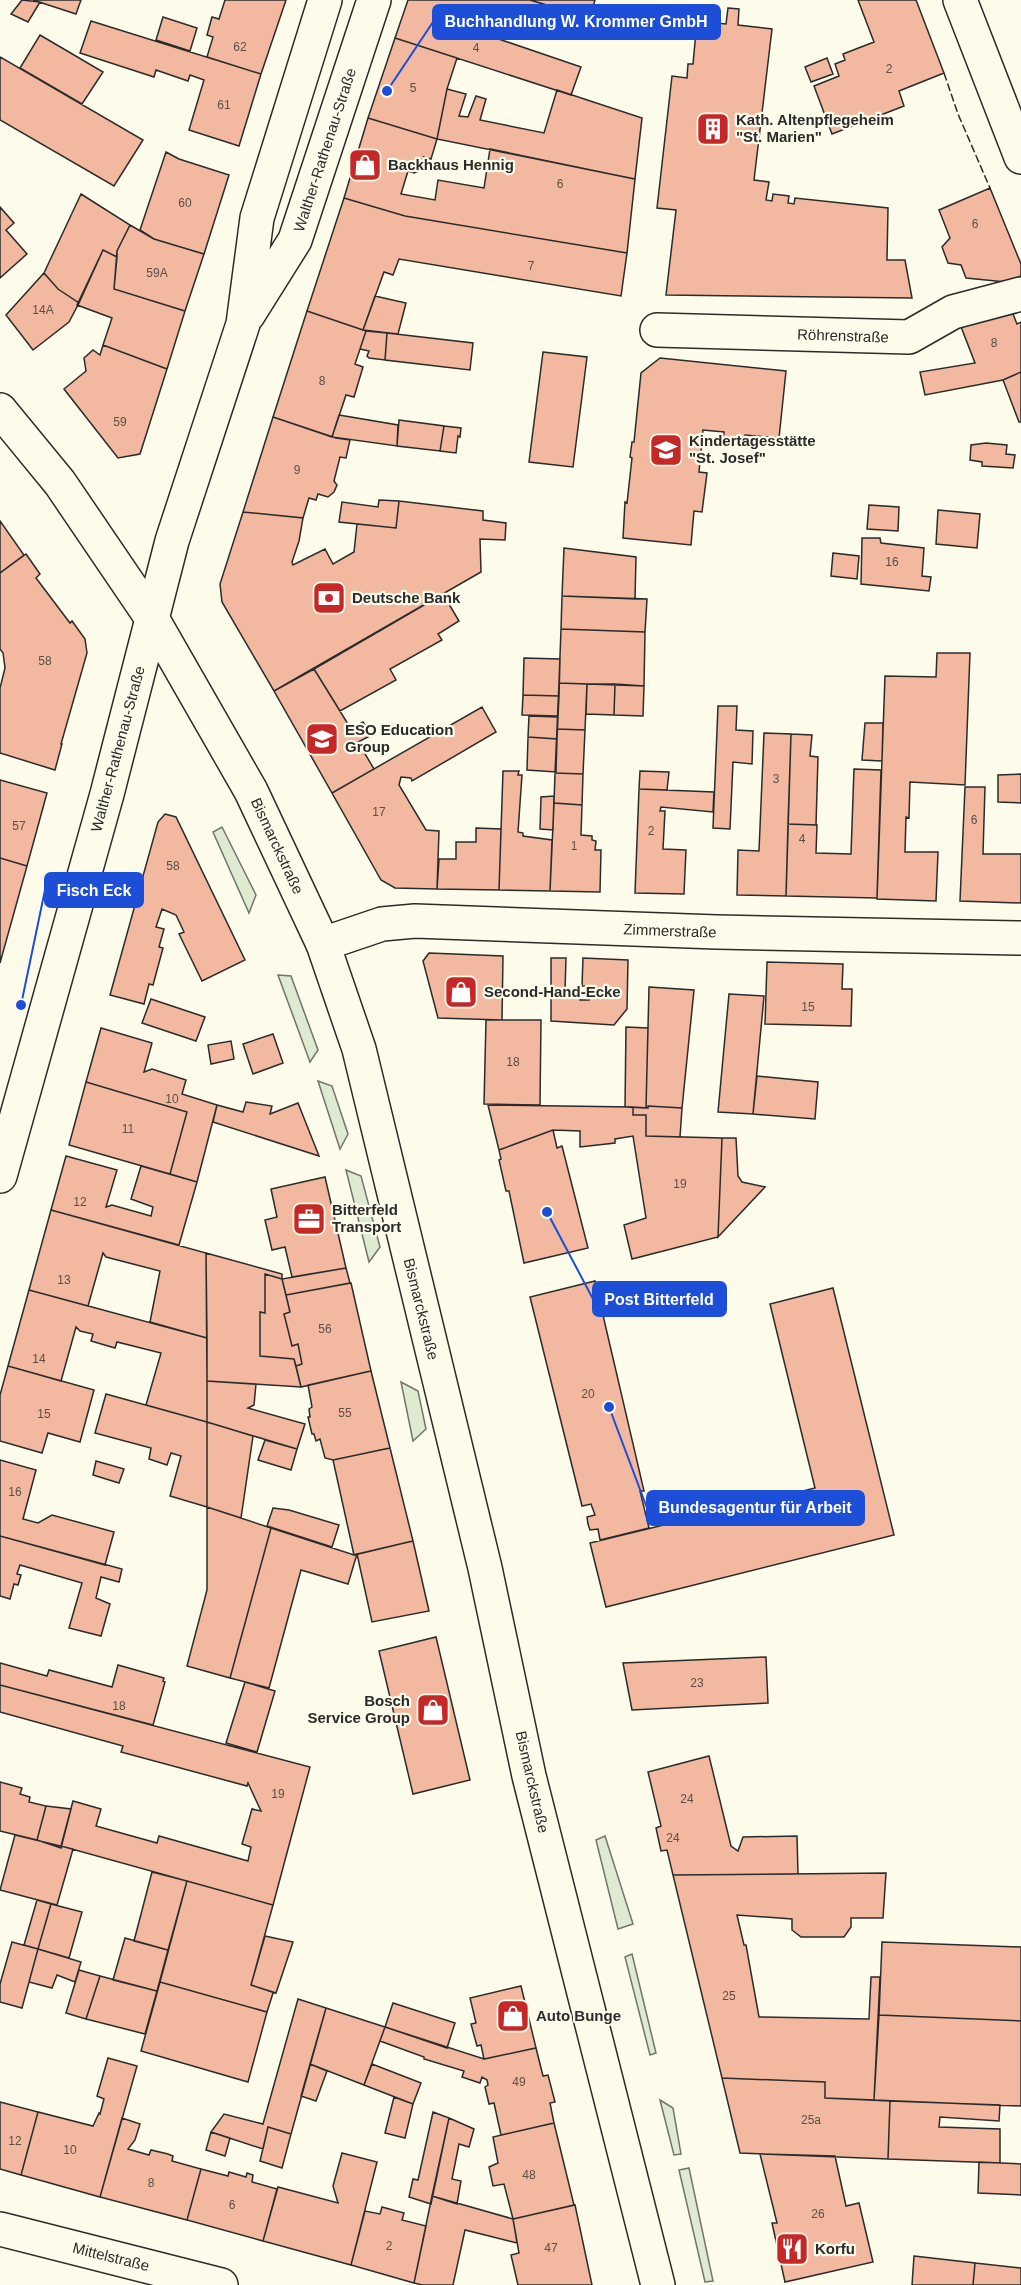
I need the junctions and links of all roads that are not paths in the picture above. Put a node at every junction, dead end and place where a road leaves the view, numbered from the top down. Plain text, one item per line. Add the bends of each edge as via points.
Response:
1 (325, 0) edge
2 (374, 0) edge
3 (960, 0) edge
4 (1021, 157) edge
5 (1021, 294) edge
6 (243, 324) junction
7 (657, 330) dead end
8 (0, 410) edge
9 (153, 620) junction
10 (1021, 938) edge
11 (323, 944) junction
12 (0, 1176) edge
13 (0, 2229) edge
14 (213, 2284) edge
15 (658, 2285) edge

1 - 6 street, Walther-Rathenau-Straße via 257,218
2 - 6 street, Walther-Rathenau-Straße via 296,240
3 - 4 street
5 - 7 street, Röhrenstraße via 953,312 909,338
6 - 9 street, Walther-Rathenau-Straße via 172,541
8 - 9 street, Bismarckstraße via 60,483
9 - 11 street, Bismarckstraße via 251,791
9 - 12 street, Walther-Rathenau-Straße
10 - 11 street, Zimmerstraße via 415,921 382,924
11 - 15 street, Bismarckstraße via 359,1049 482,1557 529,1776
13 - 14 street, Mittelstraße

